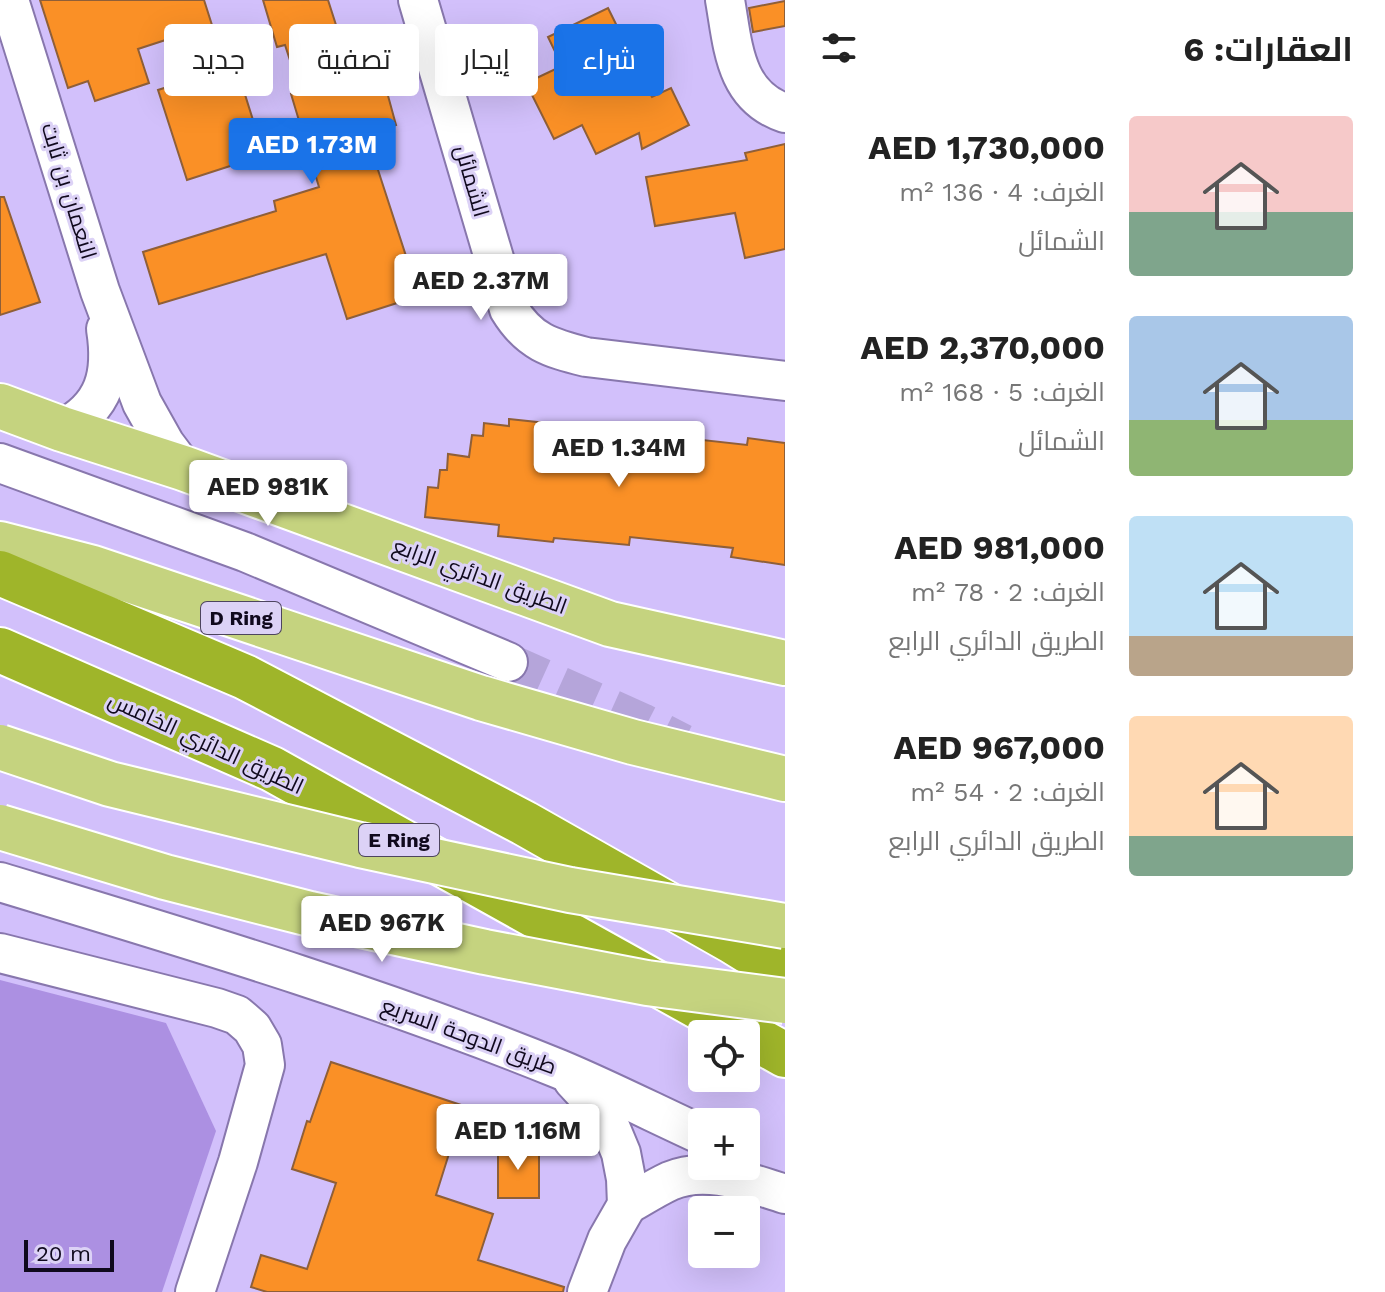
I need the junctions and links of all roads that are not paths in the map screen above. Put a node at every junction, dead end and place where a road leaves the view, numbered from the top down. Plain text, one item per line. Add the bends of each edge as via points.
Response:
1 (9, 0) edge
2 (418, 0) edge
3 (725, 0) edge
4 (785, 113) edge
5 (100, 291) junction
6 (785, 381) edge
7 (0, 406) edge
8 (62, 429) junction
9 (0, 463) edge
10 (183, 468) junction
11 (0, 544) edge
12 (0, 573) edge
13 (0, 650) edge
14 (508, 662) tunnel mouth
15 (785, 663) edge
16 (0, 747) edge
17 (785, 779) edge
18 (0, 827) edge
19 (0, 882) edge
20 (785, 926) edge
21 (0, 953) edge
22 (785, 974) edge
23 (785, 1001) edge
24 (785, 1055) edge
25 (559, 1069) junction
26 (688, 1129) edge
27 (760, 1164) edge
28 (785, 1177) edge
29 (785, 1194) edge
30 (627, 1205) junction
31 (195, 1292) edge
32 (587, 1292) edge

1 - 5 street, النعمان بن ثابت
2 - 6 street, الشمائل via 509,309 518,324 554,349 586,357
3 - 4 street via 743,78 757,96
5 - 8 street, النعمان بن ثابت via 109,352 106,382 92,406
5 - 10 street, النعمان بن ثابت via 142,403
7 - 8 main road, الطريق الدائري الرابع
8 - 10 main road, الطريق الدائري الرابع
9 - 14 street via 245,552
10 - 15 main road, الطريق الدائري الرابع via 610,624
11 - 17 main road, D Ring via 93,568 481,698
12 - 22 highway via 245,677 524,823
13 - 24 highway, الطريق الدائري الخامس / E Ring via 272,769
16 - 20 main road, bridge via 110,784 360,845 570,890
18 - 23 main road, bridge via 310,914 647,983
19 - 25 street, طريق الدوحة السريع via 245,957
21 - 31 street via 237,1015 262,1045 265,1065
25 - 26 street, طريق الدوحة السريع
25 - 30 street via 589,1096 611,1129 626,1179
27 - 28 street
29 - 30 street via 735,1178 696,1174 672,1180
30 - 32 street

